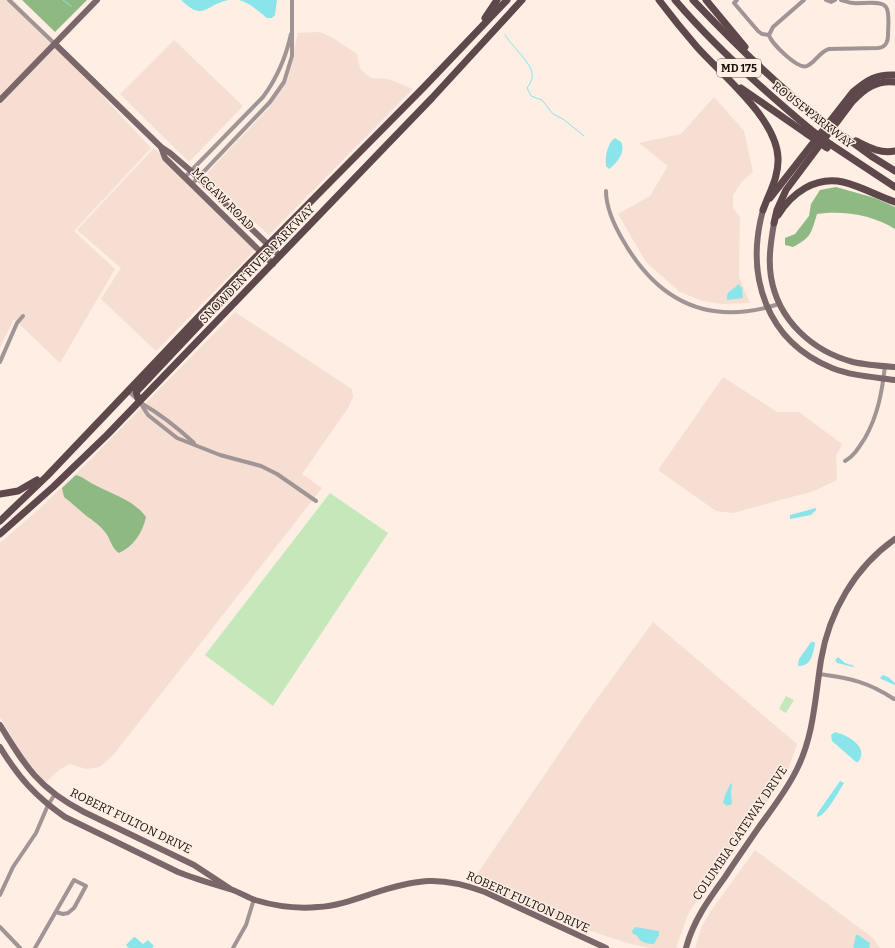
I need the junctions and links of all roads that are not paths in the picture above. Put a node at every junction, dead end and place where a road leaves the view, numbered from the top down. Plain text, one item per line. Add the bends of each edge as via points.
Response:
1 (9, 0) edge
2 (97, 0) edge
3 (292, 0) edge
4 (497, 0) edge
5 (507, 0) edge
6 (522, 0) edge
7 (528, 0) edge
8 (659, 0) edge
9 (675, 0) edge
10 (694, 0) edge
11 (706, 0) edge
12 (738, 0) edge
13 (826, 0) edge
14 (835, 0) edge
15 (841, 0) edge
16 (802, 1) edge
17 (292, 28) junction
18 (769, 35) junction
19 (55, 44) junction
20 (464, 46) junction
21 (471, 57) junction
22 (718, 69) junction
23 (763, 71) junction
24 (895, 75) edge
25 (895, 82) edge
26 (0, 100) edge
27 (809, 132) junction
28 (838, 132) junction
29 (161, 147) junction
30 (895, 151) edge
31 (191, 171) junction
32 (895, 171) edge
33 (185, 177) junction
34 (198, 178) junction
35 (192, 184) junction
36 (895, 187) edge
37 (606, 191) dead end
38 (895, 202) edge
39 (763, 210) junction
40 (774, 222) junction
41 (268, 245) junction
42 (261, 252) junction
43 (280, 256) junction
44 (273, 264) junction
45 (247, 266) junction
46 (779, 304) junction
47 (768, 307) junction
48 (23, 316) dead end
49 (0, 362) edge
50 (885, 366) junction
51 (895, 367) edge
52 (884, 378) junction
53 (895, 380) edge
54 (128, 391) junction
55 (139, 401) junction
56 (197, 446) junction
57 (68, 454) junction
58 (845, 461) dead end
59 (0, 494) edge
60 (316, 501) dead end
61 (0, 521) edge
62 (0, 535) edge
63 (895, 539) edge
64 (819, 674) junction
65 (894, 699) edge
66 (0, 725) edge
67 (0, 747) edge
68 (55, 794) junction
69 (48, 805) junction
70 (232, 890) junction
71 (0, 895) edge
72 (254, 899) junction
73 (56, 912) junction
74 (0, 927) edge
75 (20, 948) edge
76 (35, 948) edge
77 (233, 948) edge
78 (606, 948) edge
79 (686, 948) edge

1 - 19 street
2 - 19 street
3 - 17 street
4 - 20 main road
5 - 20 main road, SNOWDEN RIVER PARKWAY
6 - 21 main road, SNOWDEN RIVER PARKWAY
7 - 21 main road
8 - 22 main road
9 - 27 main road, ROUSE PARKWAY / MD 175 via 732,61
10 - 23 main road, ROUSE PARKWAY / MD 175
11 - 23 main road
12 - 18 street via 734,3 758,31
13 - 14 street
15 - 18 street via 886,6 888,39 885,46 829,49 823,51 808,66 802,67 773,43
16 - 18 street via 773,27
17 - 31 street via 280,68 270,87
17 - 34 street via 292,56 278,92 257,118
19 - 26 street
19 - 29 street, MCGAW ROAD
20 - 41 main road, SNOWDEN RIVER PARKWAY
21 - 43 main road, SNOWDEN RIVER PARKWAY
22 - 27 main road via 760,102
22 - 39 main road via 757,112 776,145 778,168
23 - 28 main road, ROUSE PARKWAY / MD 175, bridge via 790,96
24 - 39 main road via 874,77 853,92 771,196
25 - 40 main road via 875,84 864,90 852,102 786,190
27 - 36 main road, ROUSE PARKWAY / MD 175, bridge
28 - 30 main road via 876,150
28 - 32 main road, ROUSE PARKWAY / MD 175
29 - 31 street, MCGAW ROAD
29 - 33 street, MCGAW ROAD via 165,158
31 - 33 street
31 - 34 street, MCGAW ROAD
33 - 35 street, MCGAW ROAD
34 - 35 street
34 - 41 street, MCGAW ROAD
35 - 42 street, MCGAW ROAD
37 - 47 street via 611,216 629,250 644,270 667,292 685,303 720,313
38 - 40 main road via 844,182 821,182 806,187 792,197
39 - 47 street via 756,260 758,281
40 - 46 street via 770,270
41 - 42 main road, SNOWDEN RIVER PARKWAY
41 - 43 street, MCGAW ROAD
42 - 44 street, MCGAW ROAD
42 - 45 main road, SNOWDEN RIVER PARKWAY
43 - 44 main road, SNOWDEN RIVER PARKWAY
44 - 55 main road, SNOWDEN RIVER PARKWAY
45 - 54 main road, SNOWDEN RIVER PARKWAY
45 - 55 main road via 234,288 136,392
46 - 47 street
46 - 50 street via 796,328 826,352 855,363
47 - 52 street via 783,332 811,357 842,372
48 - 49 street via 17,323
50 - 51 street
50 - 52 street
52 - 53 street
52 - 58 street via 879,407 871,425 855,453
54 - 55 street
54 - 57 main road, SNOWDEN RIVER PARKWAY
55 - 56 street via 154,410
55 - 56 street via 157,423 178,438
55 - 62 main road, SNOWDEN RIVER PARKWAY via 102,440
56 - 60 street via 261,466
57 - 59 main road via 28,486 18,491
57 - 61 main road, SNOWDEN RIVER PARKWAY
63 - 64 street, COLUMBIA GATEWAY DRIVE via 870,560 844,596 826,636
64 - 65 street via 864,682
64 - 79 street, COLUMBIA GATEWAY DRIVE via 808,744 797,770 780,799 707,901
66 - 68 street, ROBERT FULTON DRIVE via 31,772
67 - 69 street, ROBERT FULTON DRIVE via 21,780
68 - 69 street
68 - 70 street, ROBERT FULTON DRIVE via 72,806 194,865
69 - 70 street, ROBERT FULTON DRIVE via 79,824 178,872
69 - 71 street via 39,828 13,867
70 - 72 street, ROBERT FULTON DRIVE
72 - 77 street via 246,925
72 - 78 street, ROBERT FULTON DRIVE via 295,908 319,907 343,903 413,882 453,882 485,892
73 - 73 street via 74,880 86,886 71,911 63,914
73 - 76 street
74 - 75 street

